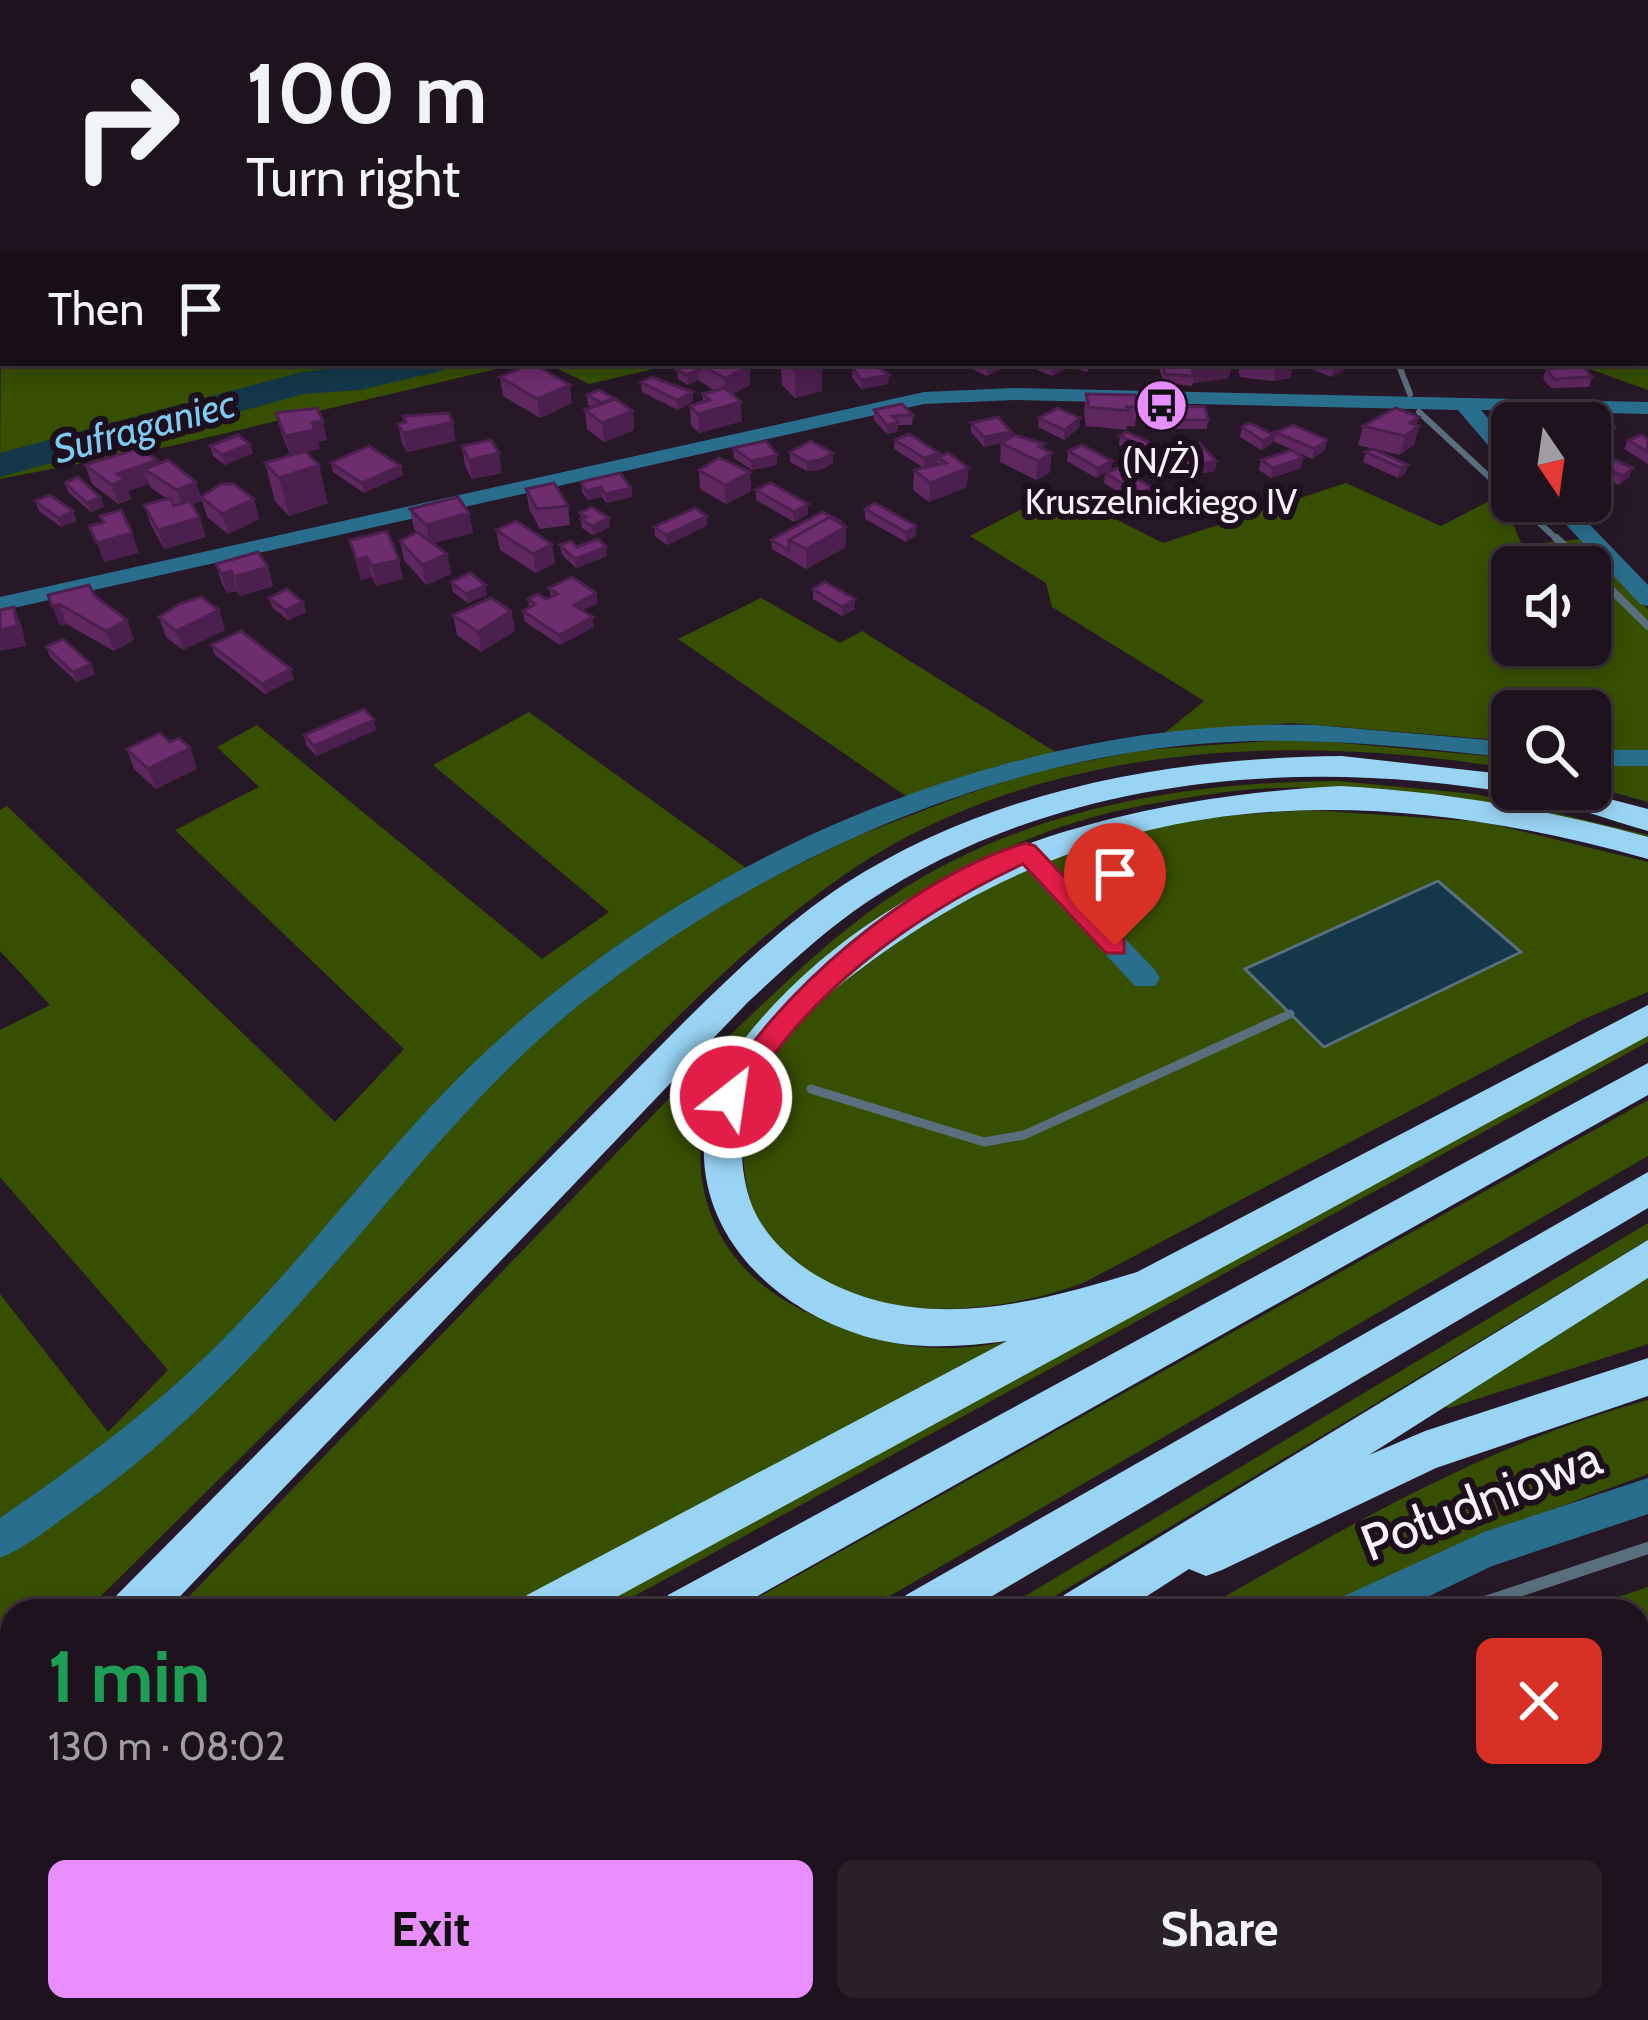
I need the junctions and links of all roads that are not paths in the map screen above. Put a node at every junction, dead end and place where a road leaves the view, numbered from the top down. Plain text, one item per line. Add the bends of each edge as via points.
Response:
1 (1464, 404) junction
2 (1648, 408) edge
3 (1491, 435) edge
4 (1575, 522) edge
5 (1648, 599) edge
6 (0, 604) edge
7 (1491, 748) edge
8 (1611, 758) edge
9 (1648, 758) edge
10 (1491, 783) edge
11 (1610, 810) edge
12 (1648, 820) edge
13 (1648, 848) edge
14 (1026, 852) junction
15 (1145, 978) dead end
16 (1648, 1019) edge
17 (1648, 1077) edge
18 (1648, 1188) edge
19 (1648, 1257) edge
20 (1144, 1288) junction
21 (1648, 1377) edge
22 (1648, 1496) edge
23 (0, 1540) edge
24 (146, 1599) edge
25 (566, 1599) edge
26 (707, 1599) edge
27 (944, 1599) edge
28 (1101, 1599) edge
29 (1108, 1599) edge
30 (1381, 1599) edge

1 - 2 street
1 - 3 street
1 - 6 street via 924,398
4 - 5 street
7 - 23 street via 1283,731 1093,753 855,828 730,890 626,956 508,1048 275,1308 154,1429
8 - 9 street
10 - 24 highway via 1314,764 1187,772 1039,804 855,894 720,1013
11 - 12 highway
13 - 14 highway via 1480,809 1316,796 1156,814
14 - 15 street
14 - 20 highway via 950,887 880,934 758,1049 723,1133 732,1207 747,1238 810,1295 892,1326 986,1328
16 - 20 highway
17 - 26 highway
18 - 27 highway
19 - 28 highway
20 - 25 highway
21 - 29 highway via 1426,1450
22 - 30 street, Południowa via 1484,1550

